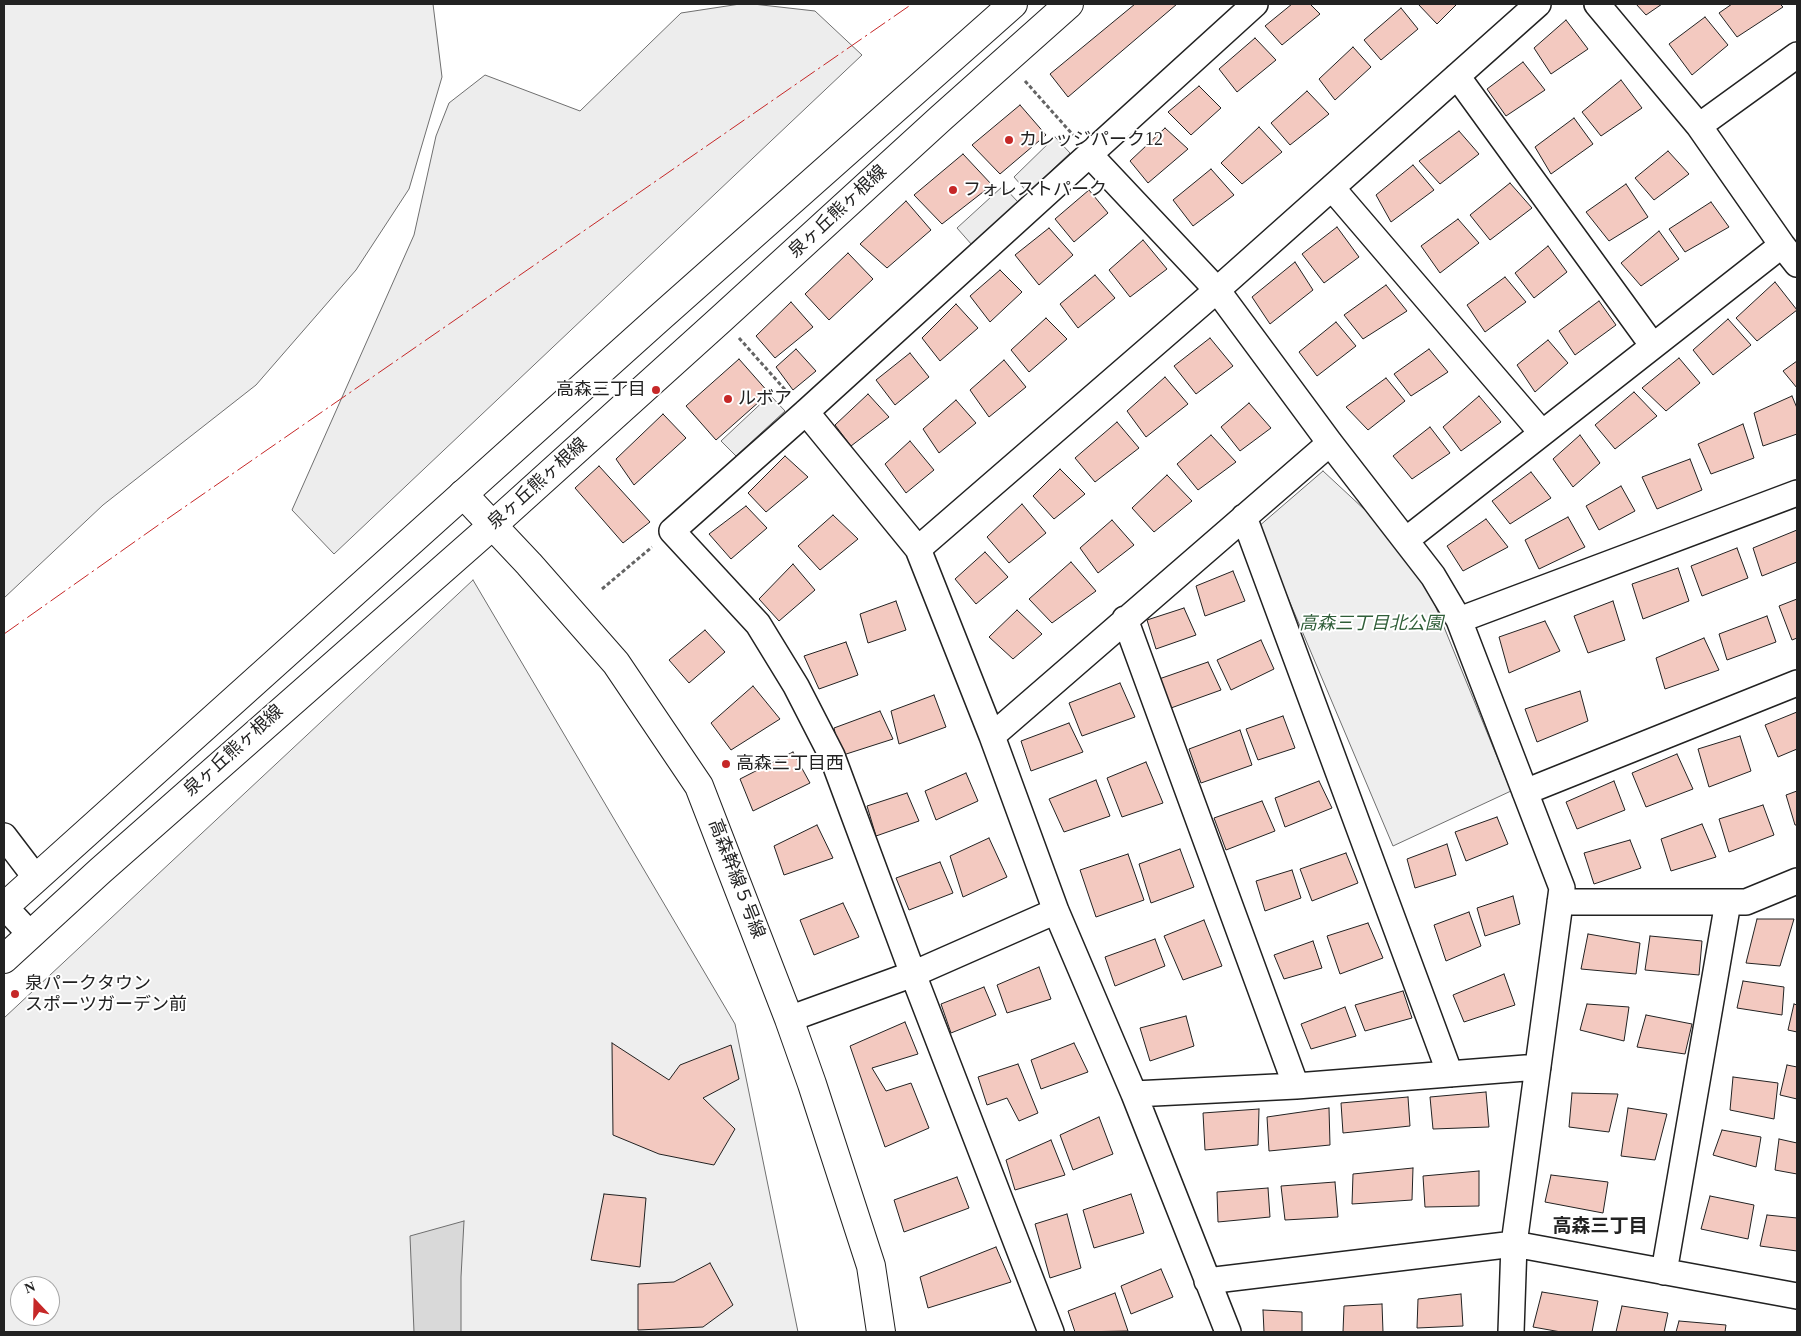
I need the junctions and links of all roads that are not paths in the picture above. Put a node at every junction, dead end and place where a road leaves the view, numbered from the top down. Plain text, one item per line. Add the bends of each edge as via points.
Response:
1 (1013, 4) edge
2 (1069, 4) edge
3 (1255, 4) edge
4 (1538, 4) edge
5 (1598, 4) edge
6 (1797, 55) edge
7 (1457, 76) junction
8 (1699, 126) junction
9 (1089, 154) junction
10 (1332, 188) junction
11 (1790, 254) edge
12 (1217, 290) junction
13 (1653, 346) junction
14 (806, 412) junction
15 (1542, 432) junction
16 (1330, 443) junction
17 (1797, 493) edge
18 (463, 494) junction
19 (1244, 517) junction
20 (493, 525) junction
21 (1406, 540) junction
22 (918, 549) junction
23 (1125, 619) junction
24 (1459, 620) junction
25 (1797, 683) edge
26 (992, 736) junction
27 (1525, 792) junction
28 (4, 836) edge
29 (36, 878) junction
30 (1797, 882) edge
31 (1560, 902) junction
32 (1728, 902) junction
33 (4, 906) edge
34 (1056, 911) junction
35 (31, 935) junction
36 (4, 959) edge
37 (913, 974) junction
38 (789, 1019) junction
39 (1538, 1068) junction
40 (1450, 1074) junction
41 (1296, 1086) junction
42 (1134, 1094) junction
43 (1514, 1244) junction
44 (1664, 1272) junction
45 (1207, 1281) junction
46 (1797, 1296) edge
47 (881, 1332) edge
48 (1051, 1332) edge
49 (1228, 1332) edge
50 (1511, 1332) edge

1 - 18 main road
2 - 20 main road, 泉ヶ丘熊ヶ根線
3 - 9 street
4 - 7 street
5 - 8 street
6 - 8 street
7 - 10 street
7 - 13 street
8 - 11 street
9 - 12 street
9 - 14 street
10 - 12 street
10 - 15 street
11 - 13 street
12 - 16 street
12 - 22 street
13 - 15 street
14 - 22 street
14 - 37 street via 672,531 758,624 796,686 832,756
15 - 21 street
16 - 19 street
16 - 21 street
17 - 24 street
18 - 20 main road, 高森幹線５号線
18 - 29 main road
19 - 23 street
19 - 40 street
20 - 35 main road, 泉ヶ丘熊ヶ根線
20 - 38 main road, 高森幹線５号線 via 616,663 699,786
21 - 24 street via 1434,576
22 - 26 street
23 - 26 street
23 - 41 street
24 - 27 street
25 - 27 street
26 - 34 street
27 - 31 street via 1562,888
28 - 29 street
29 - 33 main road
30 - 32 street via 1746,902
31 - 32 street
31 - 39 street
32 - 44 street
33 - 35 street
34 - 37 street
34 - 42 street
35 - 36 main road, 泉ヶ丘熊ヶ根線
37 - 38 street
37 - 48 street
38 - 47 main road, 高森幹線５号線 via 871,1266
39 - 40 street
39 - 43 street
40 - 41 street
41 - 42 street
42 - 45 street
43 - 44 street
43 - 45 street
43 - 50 street
44 - 46 street
45 - 49 street

